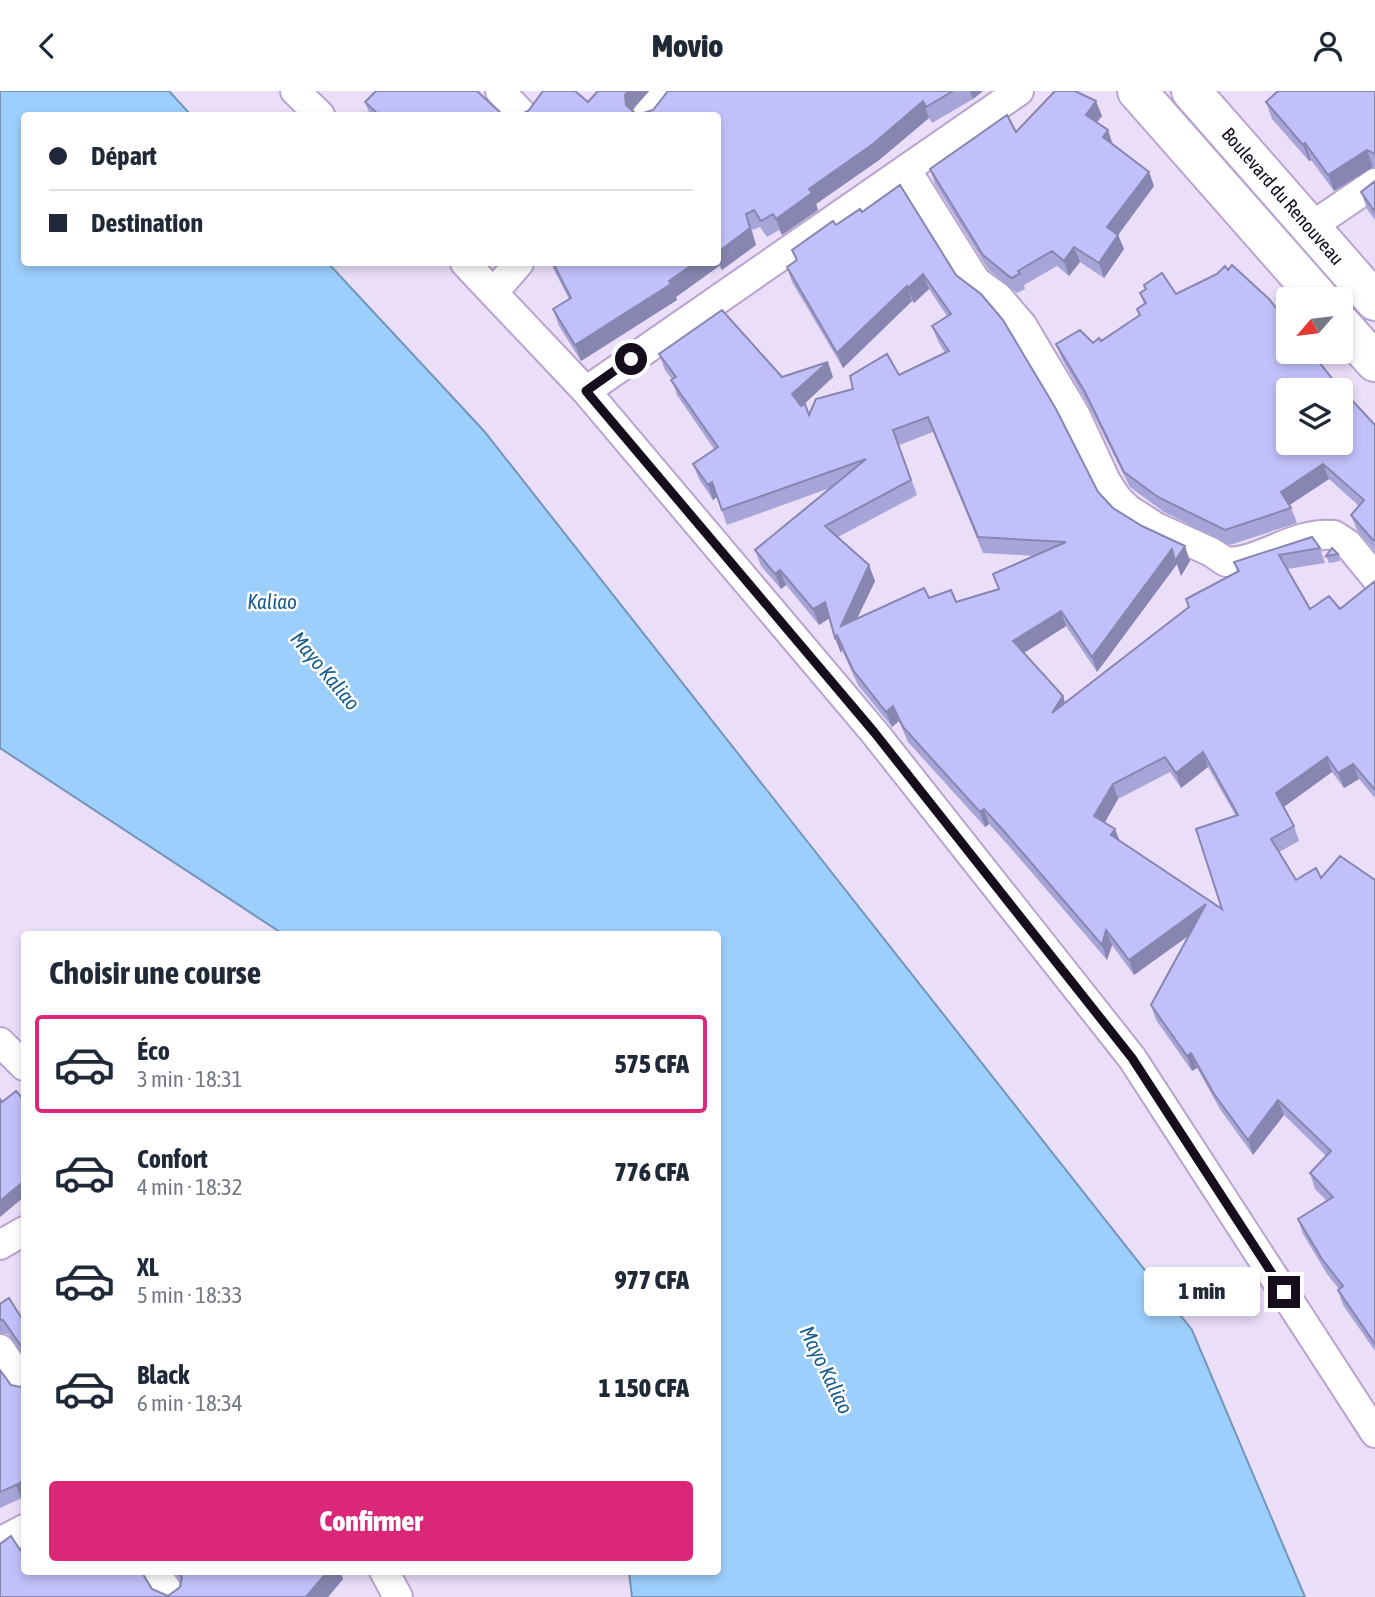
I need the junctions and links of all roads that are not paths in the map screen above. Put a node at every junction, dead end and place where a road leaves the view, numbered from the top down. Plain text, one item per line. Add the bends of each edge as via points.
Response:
1 (500, 91) edge
2 (668, 91) edge
3 (1019, 91) edge
4 (1137, 91) edge
5 (1191, 91) edge
6 (520, 112) edge
7 (650, 112) edge
8 (906, 169) junction
9 (1375, 183) edge
10 (1309, 228) junction
11 (468, 266) edge
12 (516, 266) edge
13 (1309, 287) edge
14 (494, 292) junction
15 (1375, 301) edge
16 (1353, 337) edge
17 (1375, 362) edge
18 (586, 391) junction
19 (1375, 577) edge
20 (0, 1042) edge
21 (21, 1063) edge
22 (21, 1233) edge
23 (0, 1245) edge
24 (0, 1349) edge
25 (21, 1380) edge
26 (1375, 1433) edge
27 (21, 1531) edge
28 (0, 1542) edge
29 (157, 1575) edge
30 (172, 1597) edge

1 - 6 street
2 - 7 street
3 - 8 street
4 - 13 main road, Boulevard du Renouveau
5 - 10 main road, Boulevard du Renouveau
8 - 18 street
8 - 19 street via 976,281 998,297 1022,325 1076,416 1106,481 1128,509 1226,562 1287,542 1334,535 1348,544
9 - 10 street
10 - 15 main road, Boulevard du Renouveau
11 - 14 street
12 - 14 street
14 - 18 street
16 - 17 main road
18 - 26 street via 874,732 1132,1058
20 - 21 street
22 - 23 street
24 - 25 street
27 - 28 street
29 - 30 street

